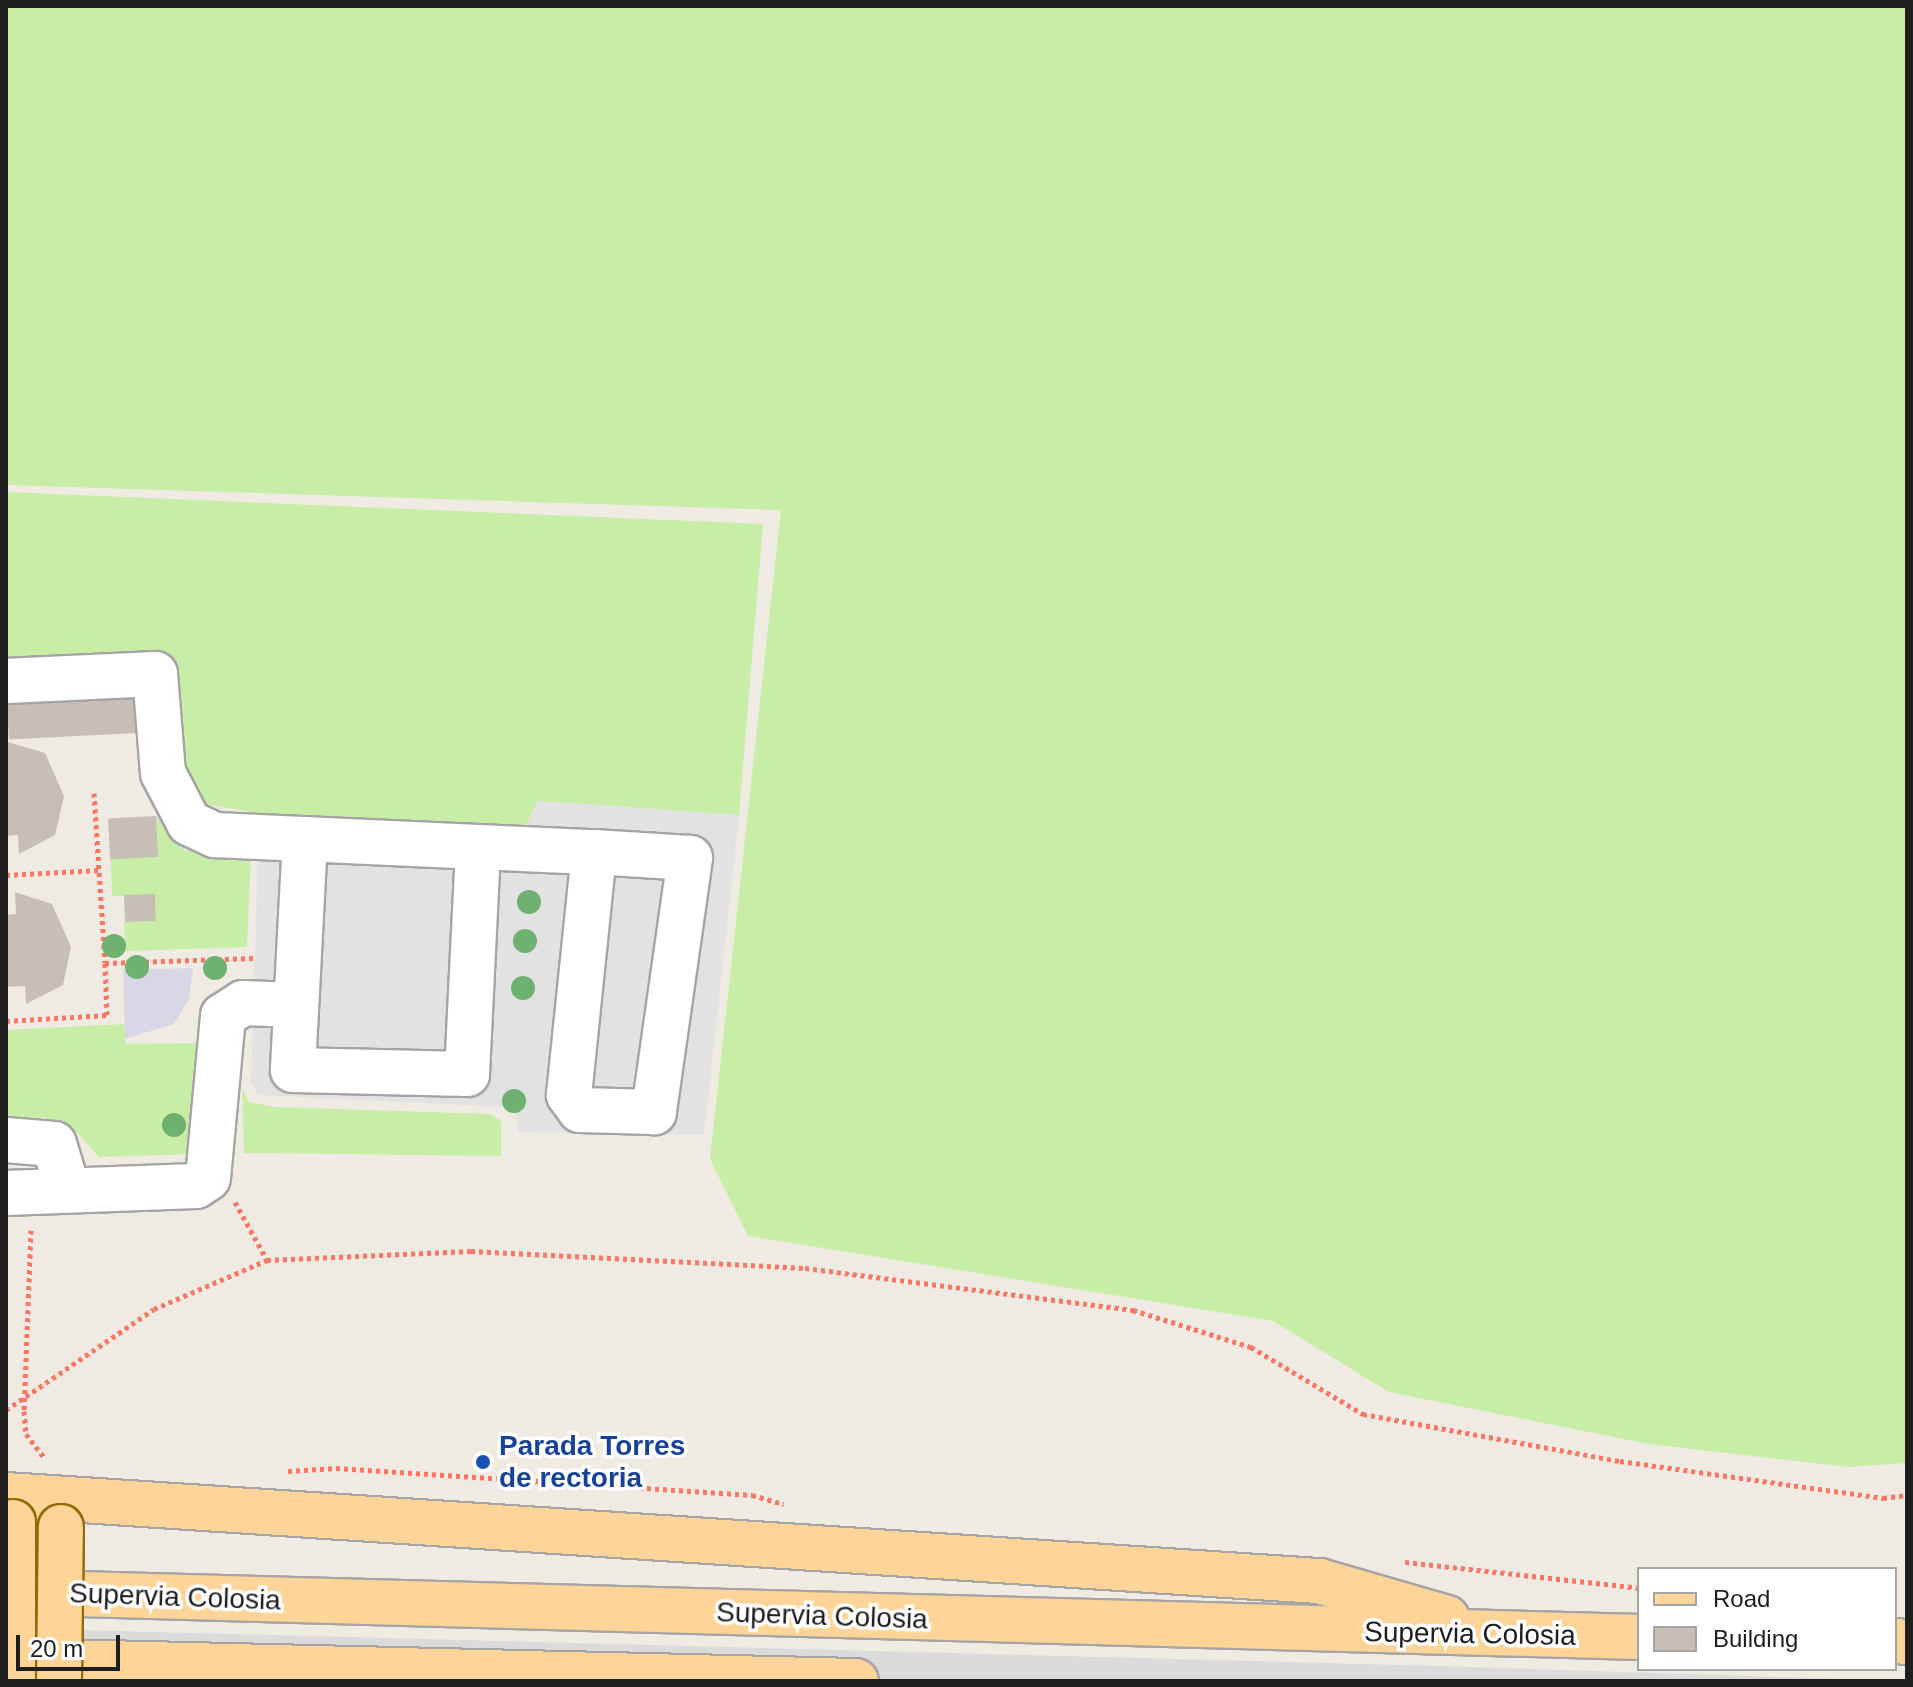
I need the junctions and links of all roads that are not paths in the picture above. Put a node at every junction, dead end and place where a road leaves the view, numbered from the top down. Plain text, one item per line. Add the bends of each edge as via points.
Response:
1 (6, 681) edge
2 (305, 839) junction
3 (478, 847) junction
4 (594, 852) junction
5 (296, 1005) junction
6 (6, 1140) edge
7 (68, 1190) junction
8 (19, 1205) edge
9 (11, 1505) edge
10 (73, 1514) junction
11 (6, 1592) edge
12 (1507, 1635) junction
13 (1637, 1637) edge
14 (6, 1660) edge
15 (13, 1681) edge
16 (59, 1681) edge
17 (856, 1681) edge

1 - 2 lane via 155,674 163,773 189,823 215,835
2 - 3 lane
2 - 5 lane
3 - 4 lane
3 - 5 lane via 467,1074 293,1070
4 - 4 lane via 690,858 654,1112 580,1110 569,1095
5 - 7 lane via 243,1003 223,1016 208,1178 196,1186
6 - 7 lane via 54,1144
7 - 8 lane
9 - 10 main road
9 - 15 main road, bridge
10 - 12 main road via 1319,1581
10 - 16 main road, bridge
11 - 12 main road, Supervia Colosia
12 - 13 main road, Supervia Colosia
14 - 17 main road

